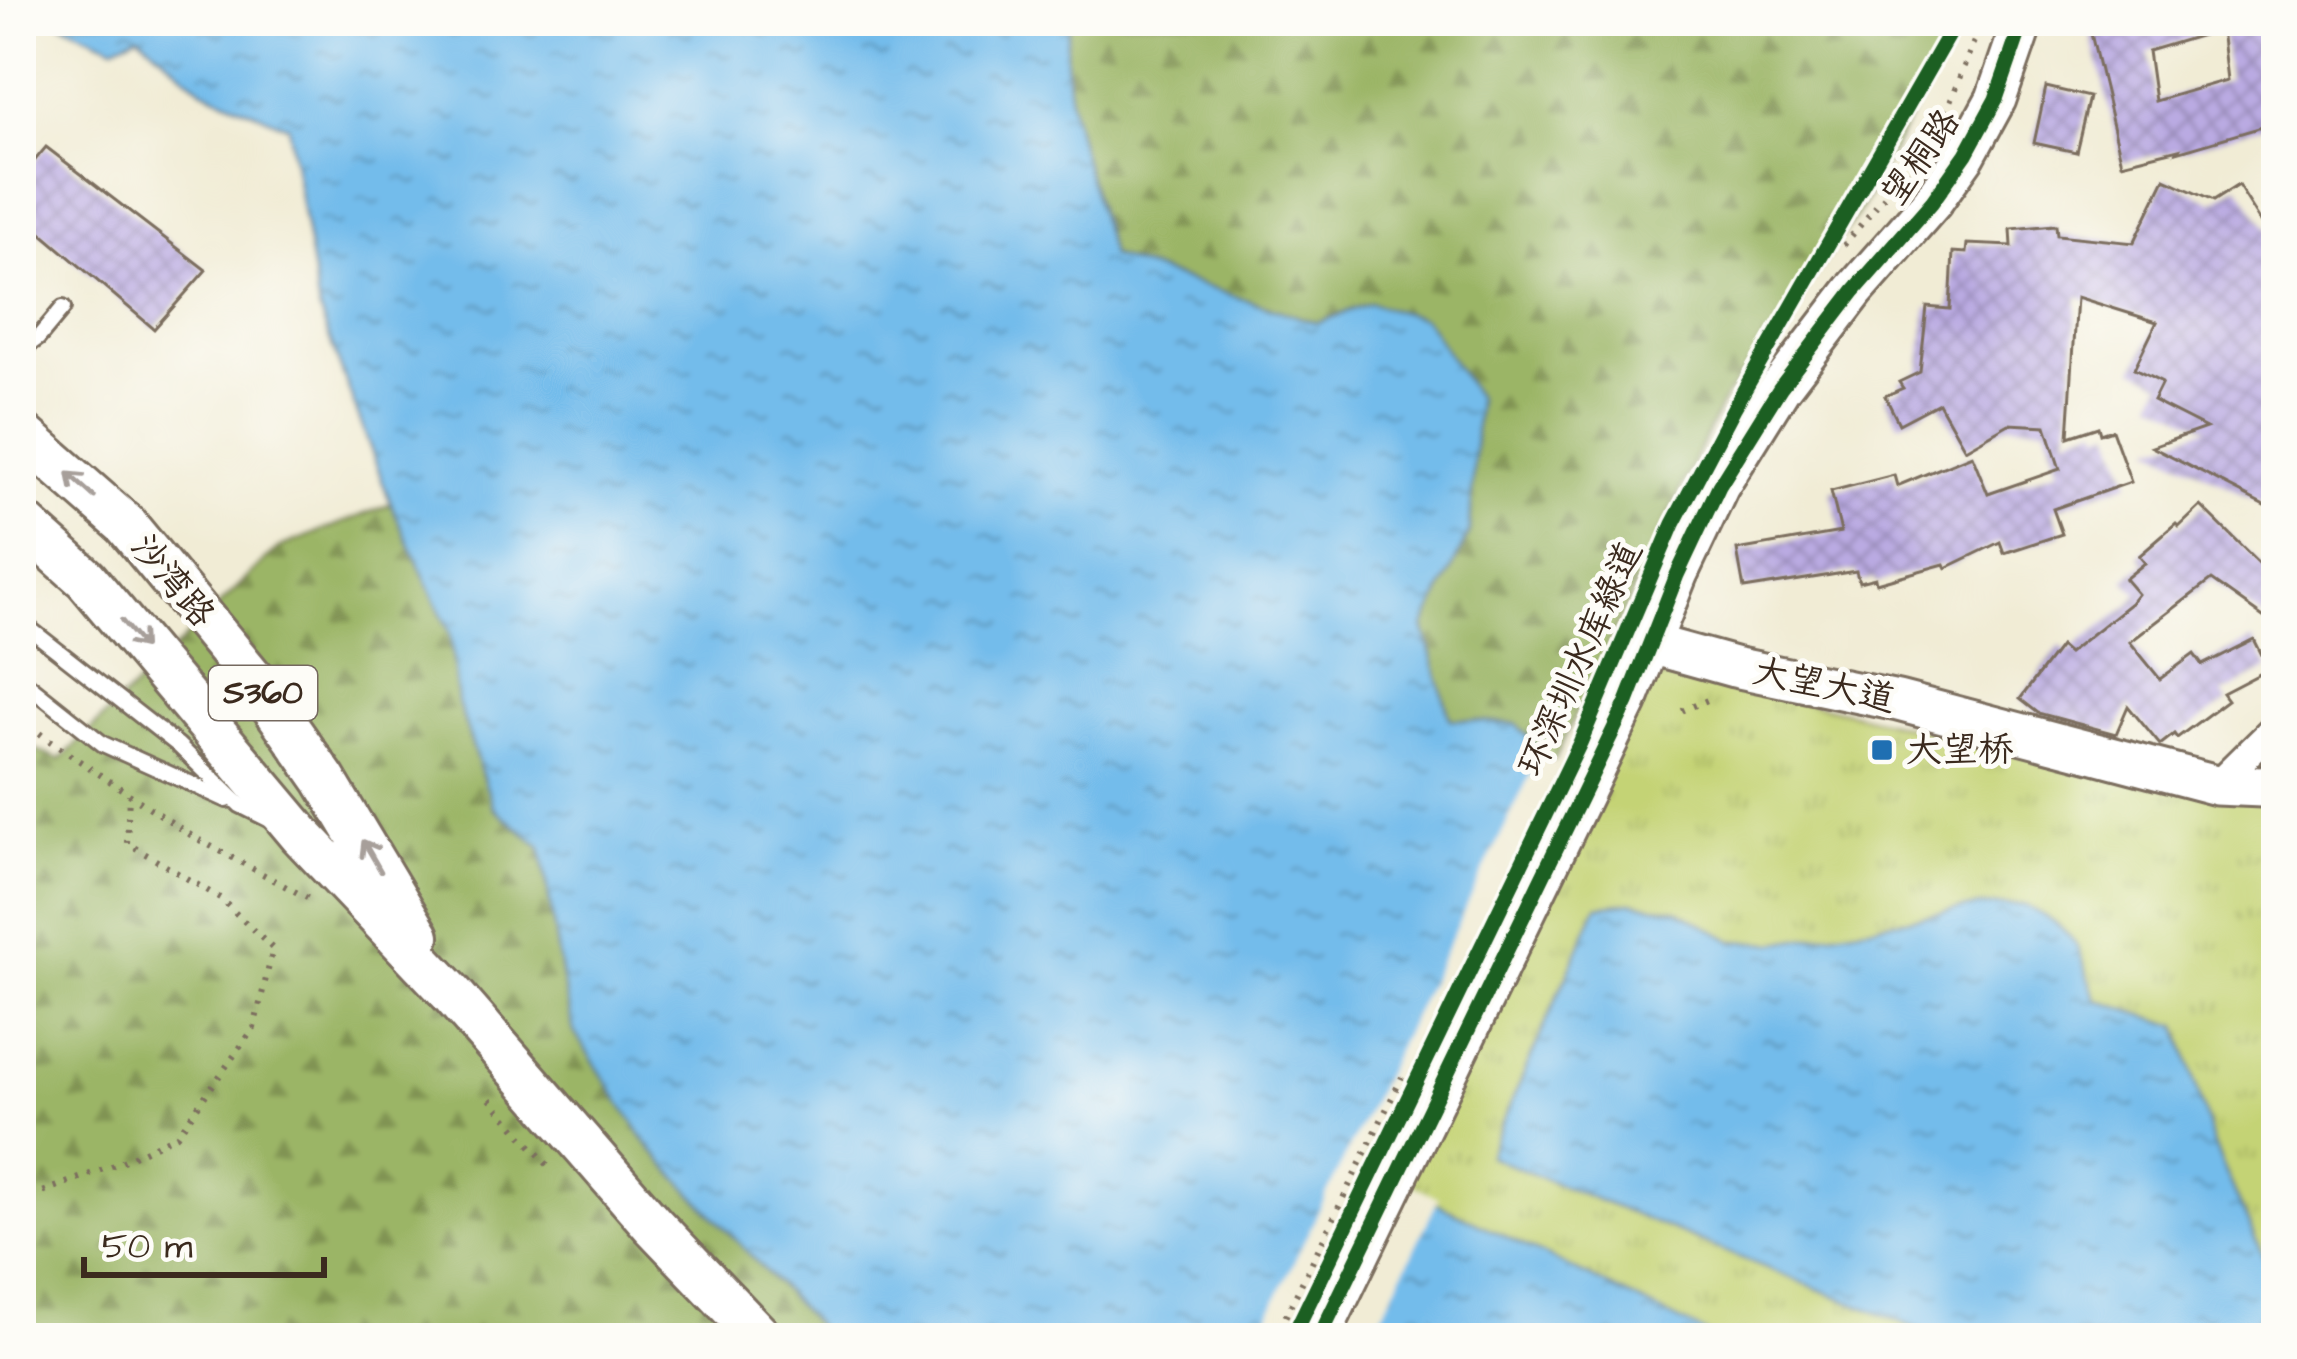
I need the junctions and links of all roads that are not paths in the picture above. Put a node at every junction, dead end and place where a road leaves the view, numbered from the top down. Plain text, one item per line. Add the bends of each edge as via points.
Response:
1 (2023, 21) edge
2 (63, 308) dead end
3 (21, 350) edge
4 (21, 433) edge
5 (21, 521) edge
6 (21, 622) edge
7 (1652, 644) junction
8 (21, 679) edge
9 (258, 685) junction
10 (208, 722) junction
11 (2276, 727) edge
12 (2276, 784) edge
13 (2216, 785) junction
14 (240, 805) junction
15 (301, 835) junction
16 (452, 994) junction
17 (761, 1338) edge
18 (1319, 1338) edge

1 - 7 main road, 望桐路 via 1966,154 1780,388 1719,486
2 - 3 lane
9 -> 4 main road, 沙湾路 / S360 via 126,525
5 -> 10 main road, 沙湾路 / S360 via 86,579
6 - 14 lane via 178,745
7 - 13 main road, 大望大道
7 - 18 main road, 望桐路
8 - 14 lane via 103,744
9 - 10 main road
16 -> 9 main road, 沙湾路 / S360
10 - 15 main road, 沙湾路 / S360
11 - 13 street
12 - 13 main road, 大望大道
14 - 15 lane
15 - 16 main road, 沙湾路 / S360
16 - 17 main road, 沙湾路 / S360

